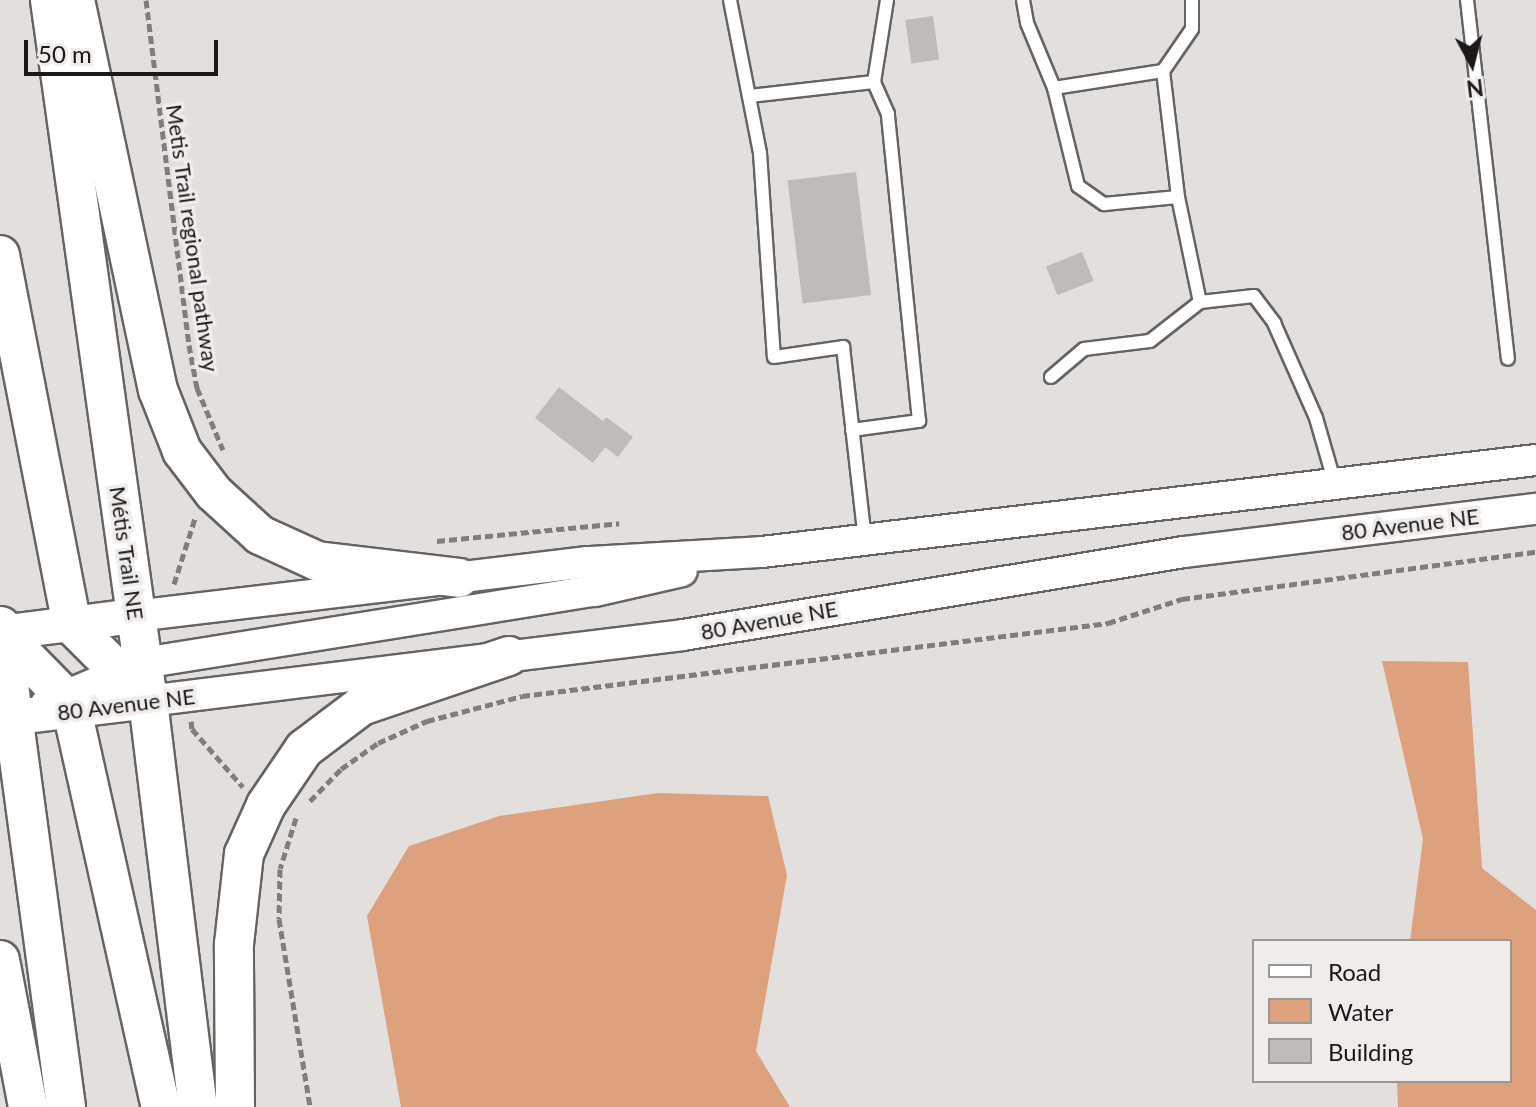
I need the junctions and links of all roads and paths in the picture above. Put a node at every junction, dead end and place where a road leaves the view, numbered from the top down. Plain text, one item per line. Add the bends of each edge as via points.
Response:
1 (50, 0) edge
2 (75, 0) edge
3 (146, 0) edge
4 (730, 0) edge
5 (887, 0) edge
6 (1023, 0) edge
7 (1192, 0) edge
8 (1467, 0) edge
9 (1163, 71) junction
10 (874, 82) junction
11 (1054, 88) junction
12 (749, 96) junction
13 (1178, 197) junction
14 (0, 255) edge
15 (1200, 302) junction
16 (1508, 359) dead end
17 (1051, 377) dead end
18 (852, 430) junction
19 (228, 458) dead end
20 (1536, 460) edge
21 (1335, 484) junction
22 (198, 507) dead end
23 (1536, 509) edge
24 (619, 523) dead end
25 (1417, 523) junction
26 (1536, 530) edge
27 (865, 540) junction
28 (429, 541) dead end
29 (762, 552) junction
30 (1536, 552) edge
31 (459, 578) junction
32 (176, 599) dead end
33 (135, 616) junction
34 (1, 629) edge
35 (81, 634) junction
36 (509, 656) junction
37 (131, 668) junction
38 (16, 673) edge
39 (148, 701) junction
40 (68, 703) junction
41 (190, 715) dead end
42 (7, 718) edge
43 (253, 799) dead end
44 (289, 815) dead end
45 (297, 819) junction
46 (0, 960) edge
47 (28, 1107) edge
48 (66, 1107) edge
49 (161, 1107) edge
50 (198, 1107) edge
51 (235, 1107) edge
52 (310, 1107) edge

1 - 33 main road, Métis Trail NE
2 - 31 main road via 158,390 182,451 214,493 260,535 317,561
3 - 19 path, Metis Trail regional pathway via 189,345 197,388
4 - 12 lane
5 - 10 lane
6 - 11 lane
7 - 9 lane via 1192,29
8 - 16 lane
9 - 11 lane
9 - 13 lane
10 - 12 lane
10 - 18 lane via 888,114 919,421
11 - 13 lane via 1078,186 1104,204
12 - 18 lane via 760,153 774,357 843,347
13 - 15 lane
14 - 35 main road
15 - 17 lane via 1150,341 1084,349
15 - 21 lane via 1254,296 1274,323 1316,418
18 - 27 lane
20 - 21 street
21 - 27 street
22 - 32 path via 174,586
23 - 25 street, 80 Avenue NE
24 - 28 path
25 - 26 street
25 - 36 street, 80 Avenue NE via 1184,552 683,635
27 - 29 street
29 - 31 street via 588,562
29 - 37 street via 595,591
30 - 45 path via 1182,599 1108,623 522,696 427,721 378,743 341,769
31 - 33 street
33 - 35 main road
33 - 37 main road, Métis Trail NE
34 - 35 main road
34 - 38 main road
35 - 37 main road
35 - 38 main road
36 - 39 street, 80 Avenue NE
36 - 51 main road via 361,706 304,749 266,805 244,854 234,944
37 - 39 main road
37 - 40 street
38 - 40 main road
38 - 42 main road
39 - 40 main road, 80 Avenue NE
39 - 50 main road
40 - 42 main road, 80 Avenue NE
40 - 49 main road
41 - 43 path via 192,729
42 - 48 main road
44 - 45 path
45 - 52 path via 280,869 279,919
46 - 47 main road

